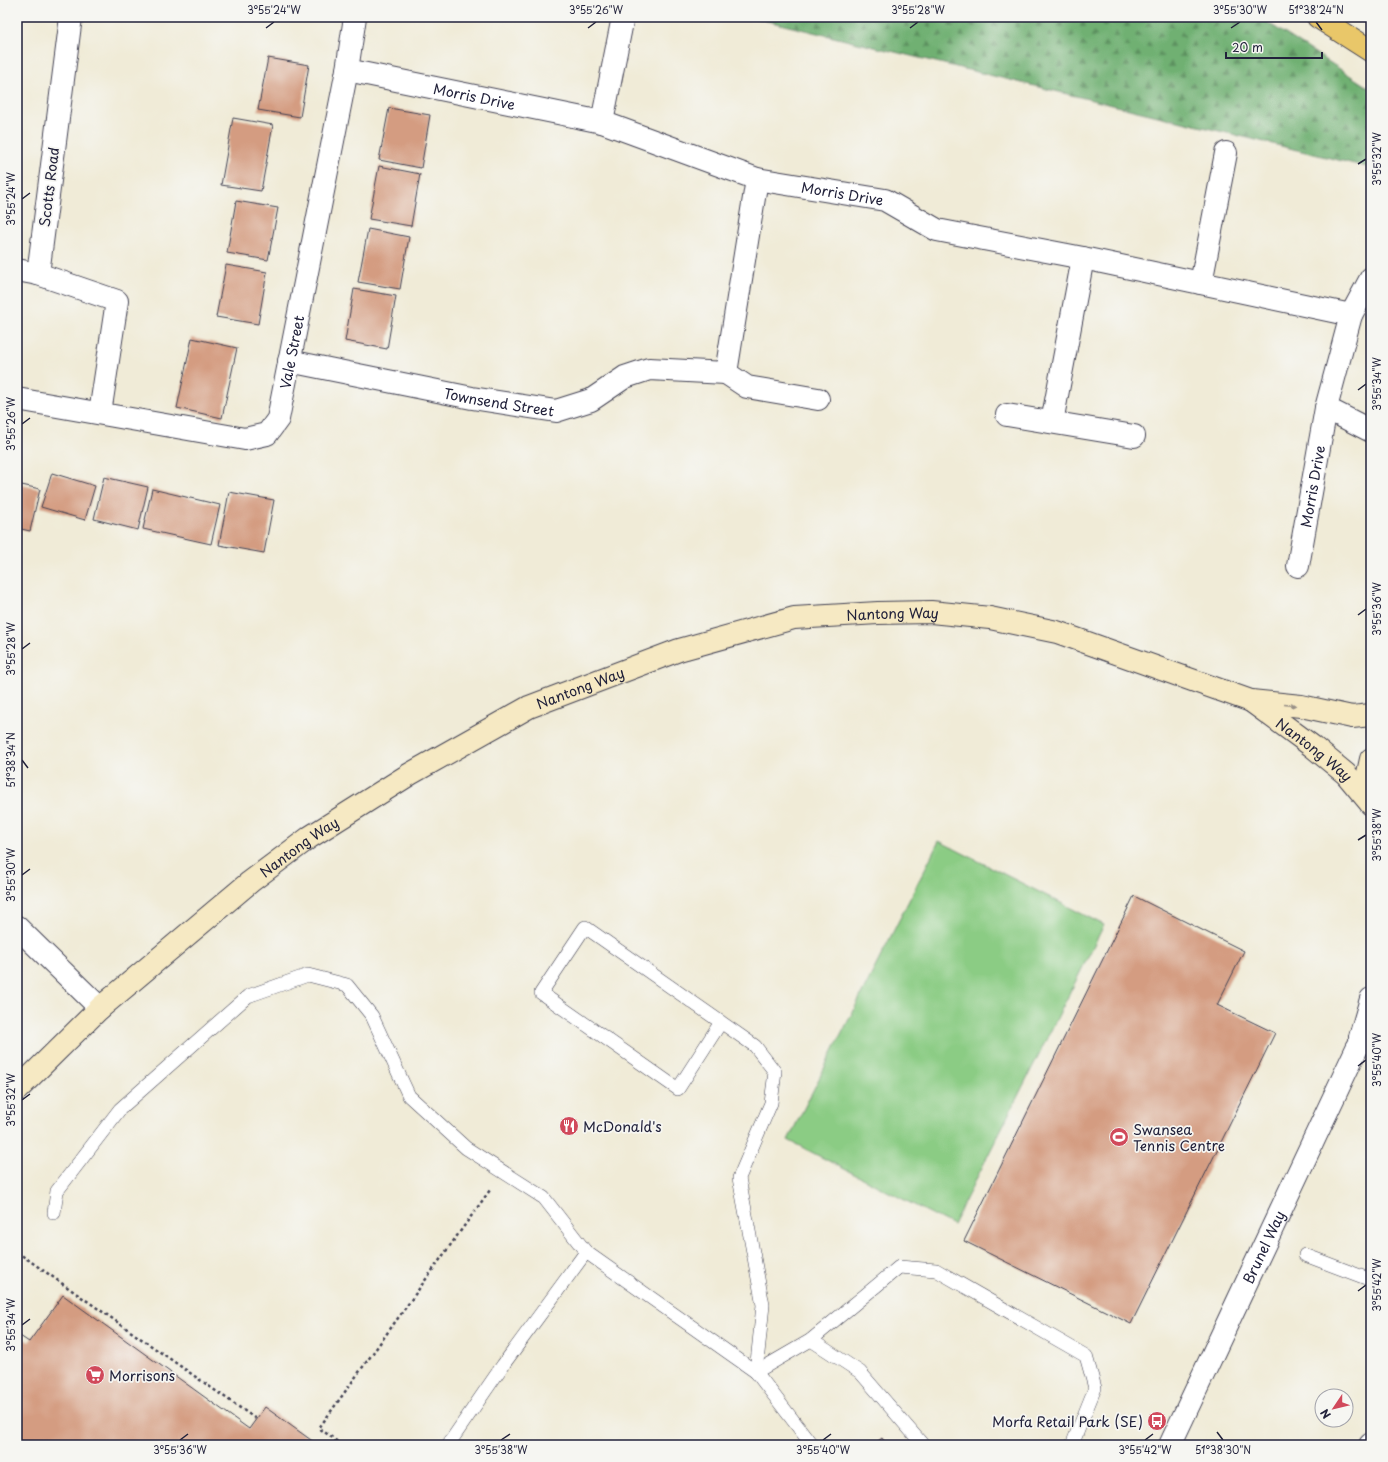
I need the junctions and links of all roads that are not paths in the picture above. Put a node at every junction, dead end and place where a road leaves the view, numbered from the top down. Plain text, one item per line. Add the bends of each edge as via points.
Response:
1 (71, 17) edge
2 (354, 17) edge
3 (623, 17) edge
4 (1318, 17) edge
5 (1371, 51) edge
6 (347, 70) junction
7 (602, 122) junction
8 (1226, 153) dead end
9 (757, 179) junction
10 (1083, 258) junction
11 (27, 272) edge
12 (1371, 278) edge
13 (1202, 283) junction
14 (1351, 315) junction
15 (289, 361) junction
16 (726, 373) junction
17 (17, 399) edge
18 (818, 399) dead end
19 (1326, 408) junction
20 (100, 413) junction
21 (1007, 415) dead end
22 (1052, 422) junction
23 (1371, 431) edge
24 (1134, 436) dead end
25 (1298, 566) dead end
26 (1251, 701) junction
27 (1371, 715) edge
28 (1371, 759) edge
29 (1371, 804) edge
30 (17, 927) edge
31 (1371, 999) edge
32 (100, 1008) junction
33 (721, 1022) junction
34 (1371, 1024) edge
35 (1357, 1048) junction
36 (17, 1090) edge
37 (54, 1212) dead end
38 (586, 1252) junction
39 (1305, 1255) dead end
40 (1371, 1280) edge
41 (811, 1340) junction
42 (756, 1372) junction
43 (448, 1445) edge
44 (812, 1445) edge
45 (923, 1445) edge
46 (1072, 1445) edge
47 (1170, 1445) edge

1 - 11 street, Scotts Road
2 - 6 street, Vale Street
3 - 7 street
4 - 5 main road
6 - 7 street, Morris Drive
6 - 15 street, Vale Street
7 - 9 street, Morris Drive
8 - 13 street
9 - 10 street, Morris Drive via 885,200 937,230
9 - 16 street
10 - 13 street, Morris Drive
10 - 22 street
11 - 20 street, Scotts Road via 117,301
12 - 14 street, Morris Drive
13 - 14 street, Morris Drive
14 - 19 street, Morris Drive
15 - 16 street, Townsend Street via 472,398 556,411 591,400 624,377 649,369
15 - 20 street, Vale Street via 278,419 267,434 245,439
16 - 18 street via 747,387
17 - 20 street, Vale Street
19 - 23 street
19 - 25 street, Morris Drive
21 - 22 street
22 - 24 street
26 -> 27 street, Nantong Way via 1300,706 1352,717
26 - 29 street, Nantong Way via 1346,774
26 - 32 street, Nantong Way via 1057,632 990,618 931,612 794,618 679,650 529,706 410,774 310,837 250,882
28 - 29 street via 1368,773
30 - 32 street
31 - 35 street, Brunel Way
32 - 36 street, Nantong Way
33 - 33 lane via 585,927 541,993 678,1088
33 - 42 lane via 754,1046 775,1072 771,1104 739,1178 764,1305
34 - 35 street, Brunel Way
35 - 47 street, Brunel Way
37 - 38 lane via 57,1191 120,1110 248,996 308,975 346,985 372,1016 409,1096 466,1148 544,1198
38 - 42 lane
38 - 43 lane
39 - 40 lane
41 - 42 lane
41 - 45 lane via 860,1372
41 - 46 lane via 899,1267 936,1270 1086,1356 1095,1388
42 - 44 lane

